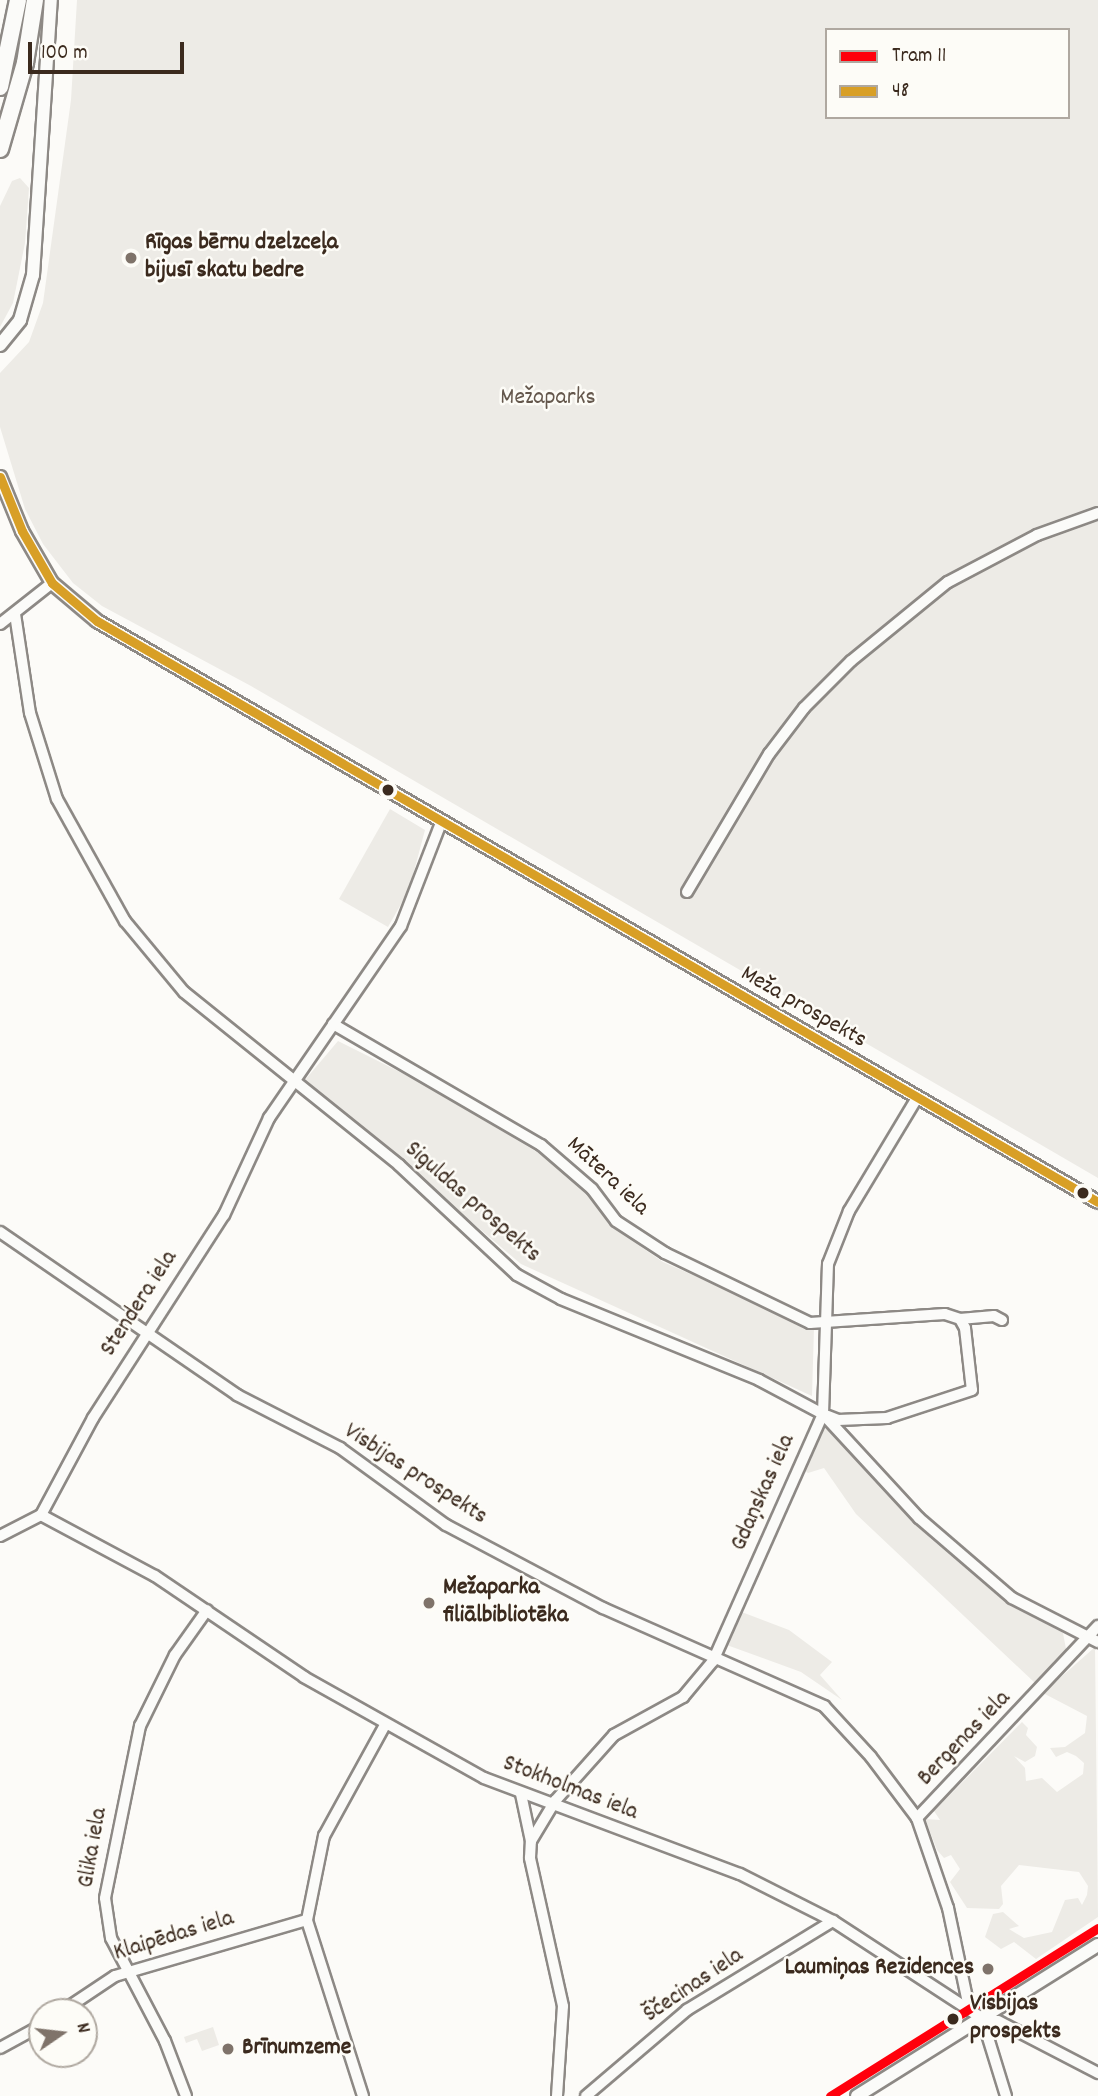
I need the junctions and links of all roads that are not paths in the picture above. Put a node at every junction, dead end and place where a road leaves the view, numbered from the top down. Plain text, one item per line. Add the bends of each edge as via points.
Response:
1 (18, 0) edge
2 (35, 0) edge
3 (51, 0) edge
4 (0, 87) edge
5 (0, 149) edge
6 (0, 345) edge
7 (0, 477) edge
8 (1098, 513) edge
9 (52, 583) junction
10 (15, 614) junction
11 (0, 624) edge
12 (441, 823) junction
13 (687, 892) dead end
14 (333, 1024) junction
15 (292, 1083) junction
16 (917, 1098) junction
17 (1098, 1202) edge
18 (0, 1232) edge
19 (960, 1319) junction
20 (1002, 1320) dead end
21 (823, 1322) junction
22 (145, 1334) junction
23 (823, 1413) junction
24 (41, 1516) junction
25 (0, 1536) edge
26 (207, 1610) junction
27 (1098, 1626) edge
28 (1093, 1641) edge
29 (716, 1656) junction
30 (385, 1725) junction
31 (521, 1794) junction
32 (551, 1807) junction
33 (917, 1818) junction
34 (531, 1841) junction
35 (307, 1920) junction
36 (833, 1922) junction
37 (1098, 1945) edge
38 (127, 1971) junction
39 (84, 1998) edge
40 (969, 2008) junction
41 (982, 2018) junction
42 (28, 2033) edge
43 (0, 2048) edge
44 (1098, 2073) edge
45 (186, 2096) edge
46 (363, 2096) edge
47 (557, 2096) edge
48 (586, 2096) edge
49 (857, 2096) edge
50 (1006, 2096) edge

1 - 4 main road
2 - 5 main road
3 - 6 street via 33,275 20,320
7 - 9 street, Meža prospekts via 22,531
8 - 13 street via 1037,535 948,582 851,662 804,708 769,754
9 - 10 street
9 - 12 street, Meža prospekts via 97,621
10 - 11 street
10 - 15 street, Siguldas prospekts via 40,751 57,799 88,860 125,920 184,992
12 - 14 street, Stendera iela via 401,926
12 - 16 street, Meža prospekts
14 - 15 street, Stendera iela
14 - 21 street, Mātera iela via 541,1145 593,1189 616,1221 665,1253 810,1322
15 - 22 street, Stendera iela via 263,1129 213,1234
15 - 23 street, Siguldas prospekts via 399,1166 517,1276 561,1299 759,1380
16 - 17 street, Meža prospekts
16 - 21 street, Gdaņskas iela via 849,1211 828,1264
18 - 22 street, Visbijas prospekts
19 - 20 street, Mātera iela via 993,1316
19 - 21 street, Mātera iela via 945,1314
19 - 23 street via 972,1390 951,1393 887,1418 838,1420
21 - 23 street, Gdaņskas iela
22 - 24 street, Stendera iela
22 - 29 street, Visbijas prospekts via 237,1395 340,1448 446,1525 604,1608
23 - 28 street, Siguldas prospekts via 919,1518 1012,1598
23 - 29 street, Gdaņskas iela
24 - 25 street
24 - 26 street, Stokholmas iela via 155,1576
26 - 30 street, Stokholmas iela
26 - 38 street, Glika iela via 175,1655 140,1726 105,1898 107,1924
27 - 28 street, Bergenas iela
28 - 33 street, Bergenas iela
29 - 32 street, Gdaņskas iela via 683,1697 614,1735
29 - 33 street, Visbijas prospekts via 824,1706 872,1757
30 - 31 street, Stokholmas iela
30 - 35 street via 324,1836
31 - 32 street, Stokholmas iela
31 - 34 street
32 - 34 street, Gdaņskas iela
32 - 36 street, Stokholmas iela via 740,1874
33 - 40 street, Visbijas prospekts via 948,1908
34 - 47 street via 530,1858 563,2006
35 - 38 street, Klaipēdas iela
35 - 46 street
36 - 40 street, Stokholmas iela
36 - 48 street, Ščecinas iela via 687,2010
37 - 41 street
38 - 39 street, Klaipēdas iela
38 - 45 street, Glika iela via 165,2041
40 - 41 street, Stokholmas iela
41 - 44 street, Stokholmas iela via 998,2021
41 - 49 street
41 - 50 street
42 - 43 street

